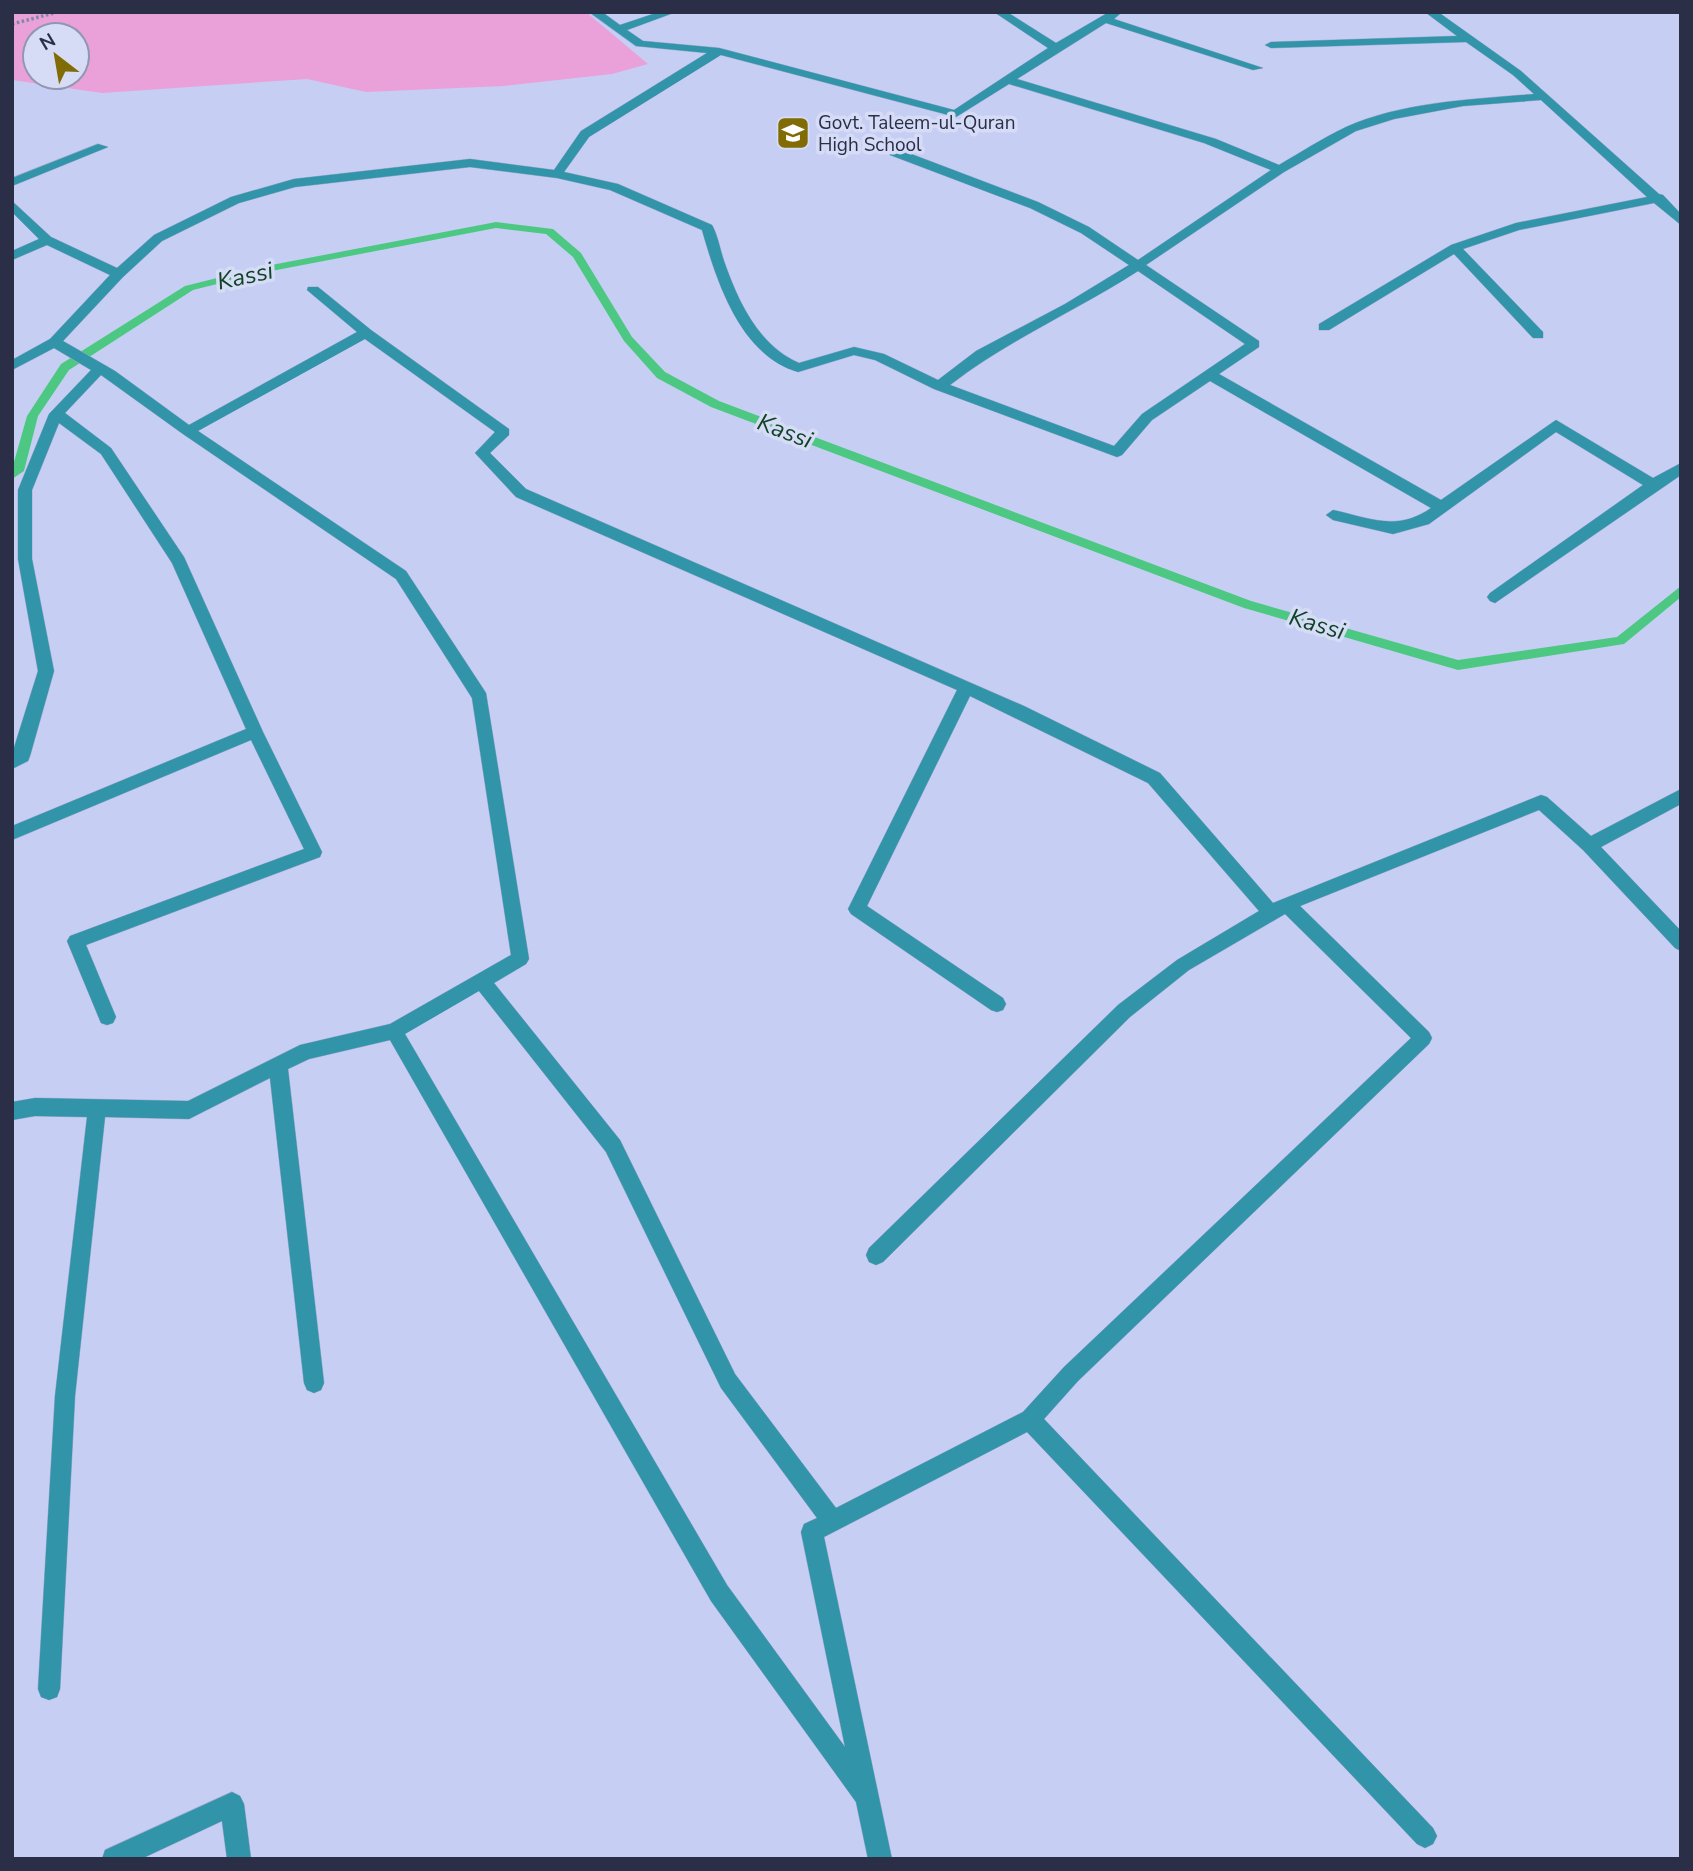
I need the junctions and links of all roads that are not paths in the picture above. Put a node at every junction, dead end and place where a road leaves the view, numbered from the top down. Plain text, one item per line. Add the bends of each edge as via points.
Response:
1 (594, 12) edge
2 (671, 12) edge
3 (999, 12) edge
4 (1430, 12) edge
5 (1112, 16) edge
6 (618, 29) junction
7 (1468, 39) junction
8 (1271, 45) dead end
9 (1056, 48) junction
10 (719, 51) junction
11 (1257, 68) dead end
12 (1008, 80) junction
13 (1541, 97) junction
14 (102, 147) dead end
15 (894, 152) dead end
16 (1280, 169) junction
17 (557, 174) junction
18 (12, 182) edge
19 (1659, 198) junction
20 (12, 205) edge
21 (1681, 221) edge
22 (47, 240) junction
23 (1455, 248) junction
24 (12, 256) edge
25 (1136, 266) junction
26 (118, 274) junction
27 (313, 290) dead end
28 (1324, 327) dead end
29 (366, 333) junction
30 (1538, 335) dead end
31 (55, 342) junction
32 (12, 366) edge
33 (100, 368) junction
34 (1208, 374) junction
35 (939, 386) junction
36 (56, 414) junction
37 (188, 431) junction
38 (1681, 468) edge
39 (1653, 485) junction
40 (1443, 508) junction
41 (1333, 515) dead end
42 (1495, 597) dead end
43 (966, 687) junction
44 (255, 732) junction
45 (12, 763) edge
46 (1681, 796) edge
47 (12, 833) edge
48 (1589, 845) junction
49 (1279, 908) junction
50 (1681, 943) edge
51 (482, 981) junction
52 (997, 1004) dead end
53 (107, 1017) dead end
54 (394, 1031) junction
55 (278, 1065) junction
56 (97, 1108) junction
57 (12, 1111) edge
58 (876, 1255) dead end
59 (314, 1382) dead end
60 (1030, 1419) junction
61 (833, 1521) junction
62 (49, 1689) dead end
63 (868, 1798) junction
64 (1425, 1836) dead end
65 (114, 1859) edge
66 (239, 1859) edge
67 (880, 1859) edge

1 - 6 street
2 - 6 street
3 - 9 street
4 - 7 street
5 - 9 street
5 - 11 street
6 - 10 street via 640,44
7 - 8 street
7 - 13 street via 1517,73
9 - 12 street
10 - 12 street via 956,114
10 - 17 street via 585,134
12 - 16 street via 1210,141
13 - 16 street via 1463,103 1392,116 1352,129
13 - 19 street
14 - 18 street
15 - 25 street via 1044,210 1085,230
16 - 25 street
17 - 26 street via 470,163 294,183 235,200 158,238
17 - 35 street via 614,187 708,228 719,271 751,329 774,356 798,368 854,351
19 - 21 street
19 - 23 street via 1516,227
20 - 22 street
22 - 24 street
22 - 26 street
23 - 28 street
23 - 30 street
25 - 34 street via 1254,344
25 - 35 street via 981,355
26 - 31 street
27 - 29 street
29 - 37 street
29 - 43 street via 504,432 482,453 521,492
31 - 32 street
31 - 33 street
33 - 36 street
33 - 37 street
34 - 35 street via 1147,417 1117,452
34 - 40 street
36 - 44 street via 106,451 178,561
36 - 45 street via 25,490 25,558 46,670 22,756
37 - 51 street via 401,575 480,697 520,959
38 - 39 street
39 - 40 street via 1556,425
39 - 42 street
40 - 41 street via 1424,520 1393,529
43 - 49 street via 1154,778
43 - 52 street via 857,909
44 - 47 street
44 - 53 street via 314,852 76,941
46 - 48 street
48 - 49 street via 1541,802
48 - 50 street
49 - 58 street via 1183,965 1124,1012
49 - 60 street via 1423,1038 1071,1374
51 - 54 street
51 - 61 street via 613,1146 728,1381
54 - 55 street via 306,1051
54 - 63 street via 719,1593
55 - 56 street via 189,1110
55 - 59 street
56 - 57 street
56 - 62 street via 65,1396
60 - 61 street
60 - 64 street
61 - 63 street via 812,1532
63 - 67 street
65 - 66 street via 232,1804

